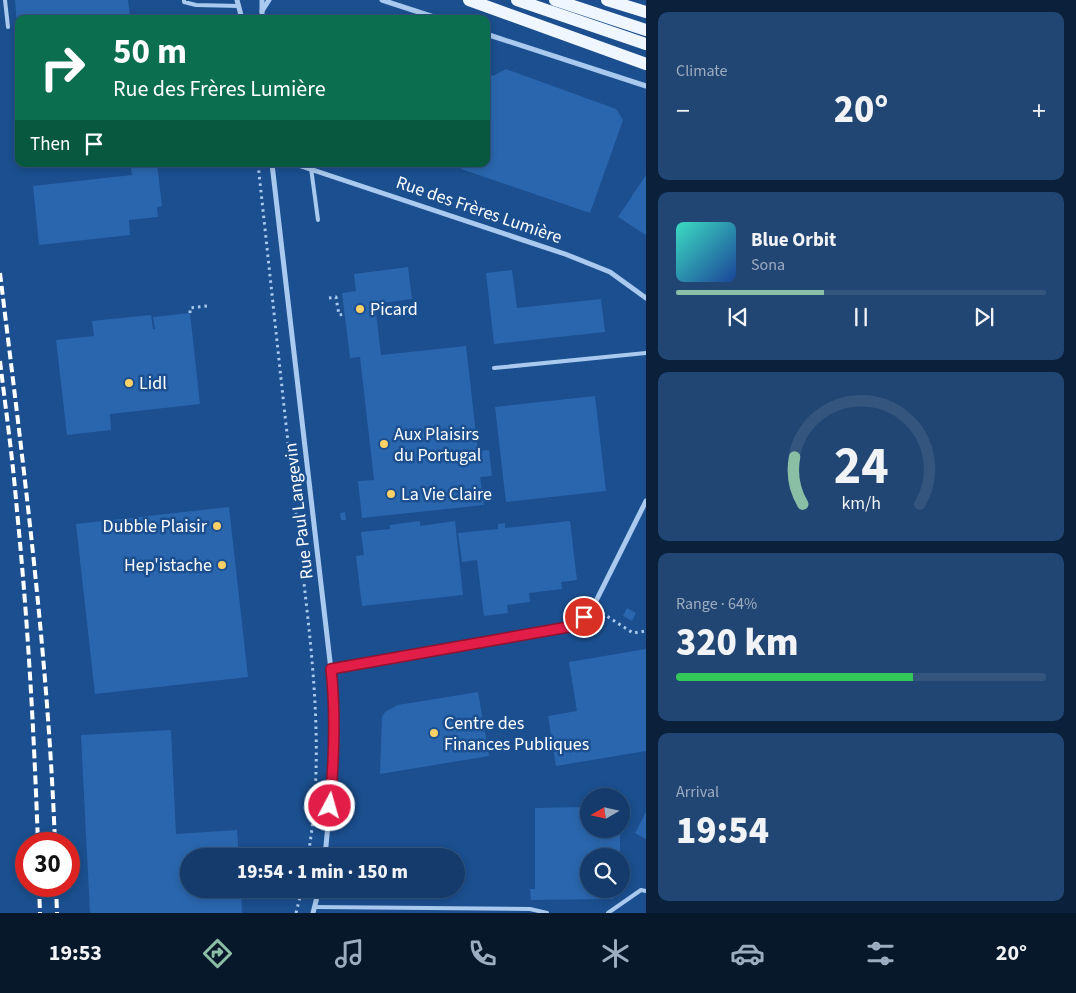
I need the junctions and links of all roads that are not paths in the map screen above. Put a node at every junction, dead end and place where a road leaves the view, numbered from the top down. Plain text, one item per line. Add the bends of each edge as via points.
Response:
1 (5, 0) edge
2 (184, 0) edge
3 (262, 0) edge
4 (269, 0) edge
5 (382, 0) edge
6 (469, 0) edge
7 (517, 0) edge
8 (555, 0) edge
9 (607, 0) edge
10 (238, 3) edge
11 (262, 11) junction
12 (646, 12) edge
13 (262, 15) edge
14 (428, 15) edge
15 (8, 27) dead end
16 (646, 30) edge
17 (490, 35) edge
18 (646, 44) edge
19 (646, 64) edge
20 (646, 86) edge
21 (272, 167) edge
22 (308, 167) edge
23 (312, 168) junction
24 (318, 220) dead end
25 (646, 298) edge
26 (646, 353) edge
27 (494, 368) dead end
28 (646, 501) edge
29 (331, 669) junction
30 (326, 848) edge
31 (646, 891) edge
32 (316, 898) edge
33 (315, 907) junction
34 (313, 913) edge
35 (547, 913) edge
36 (608, 913) edge

1 - 15 lane
2 - 10 lane via 196,5
3 - 11 street
4 - 11 street
5 - 14 street
6 - 19 main road
7 - 18 main road
8 - 16 main road
9 - 12 main road
11 - 13 street
17 - 20 street
21 - 29 street, Rue Paul Langevin
22 - 23 street, Rue des Frères Lumière
23 - 24 lane
23 - 25 street, Rue des Frères Lumière via 566,254 610,272
26 - 27 lane
28 - 29 street via 593,607 574,626
29 - 30 street, Rue Paul Langevin via 333,773
31 - 36 lane via 641,890
32 - 33 street
33 - 34 street
33 - 35 lane via 530,908

